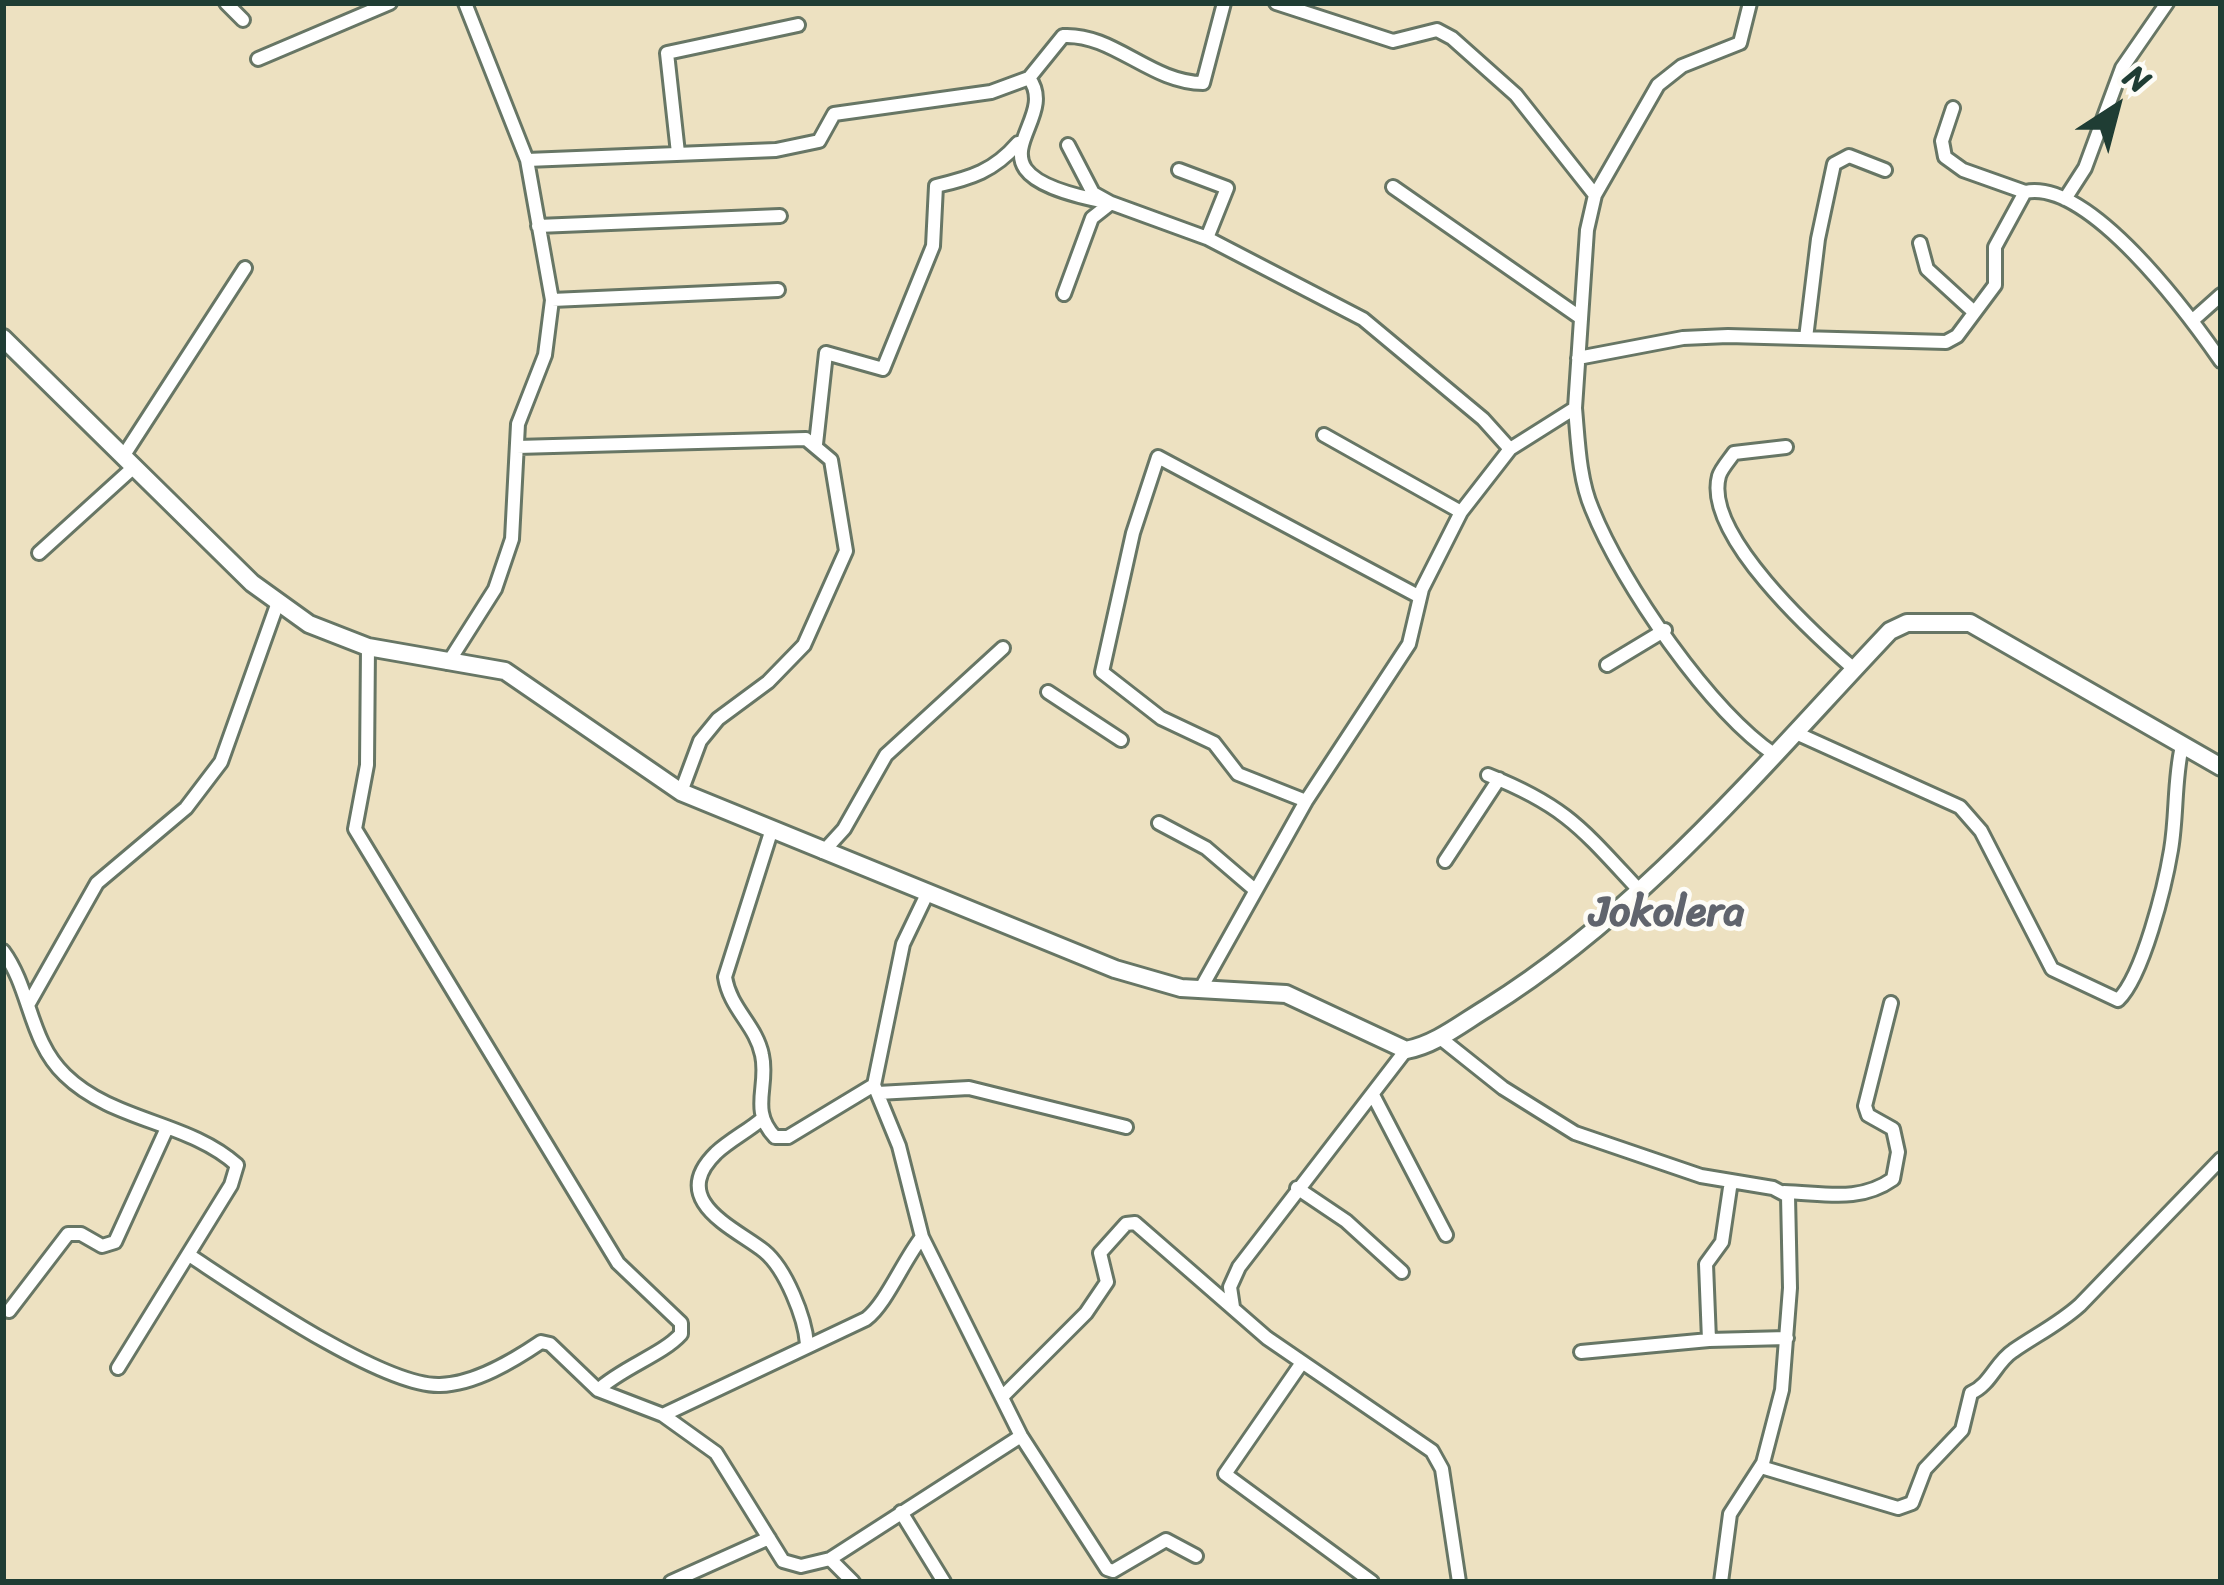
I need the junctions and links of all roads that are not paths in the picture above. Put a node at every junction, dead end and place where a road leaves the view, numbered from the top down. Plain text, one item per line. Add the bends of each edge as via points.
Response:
1 (226, 3) edge
2 (390, 3) edge
3 (465, 3) edge
4 (1224, 3) edge
5 (1276, 3) edge
6 (1750, 3) edge
7 (2167, 3) edge
8 (243, 20) dead end
9 (798, 25) dead end
10 (258, 59) dead end
11 (1029, 78) junction
12 (1953, 108) dead end
13 (1018, 143) junction
14 (1069, 145) dead end
15 (678, 153) junction
16 (526, 160) junction
17 (1179, 170) dead end
18 (1885, 170) dead end
19 (1393, 187) dead end
20 (2025, 192) junction
21 (1595, 195) junction
22 (2065, 199) junction
23 (1111, 203) junction
24 (780, 216) dead end
25 (538, 226) junction
26 (1207, 238) junction
27 (1920, 243) dead end
28 (245, 268) dead end
29 (778, 290) dead end
30 (1064, 294) dead end
31 (2221, 295) edge
32 (552, 300) junction
33 (1974, 312) junction
34 (1581, 318) junction
35 (2193, 320) junction
36 (1806, 338) junction
37 (5, 346) edge
38 (1578, 358) junction
39 (2221, 361) edge
40 (1575, 408) junction
41 (1324, 435) dead end
42 (816, 444) junction
43 (517, 447) junction
44 (1786, 447) dead end
45 (1510, 449) junction
46 (130, 460) junction
47 (1210, 480) dead end
48 (1461, 512) junction
49 (1296, 538) dead end
50 (39, 553) dead end
51 (1420, 597) junction
52 (277, 605) junction
53 (1665, 630) junction
54 (368, 647) junction
55 (1003, 648) dead end
56 (448, 663) junction
57 (1606, 665) dead end
58 (1854, 669) junction
59 (1048, 692) dead end
60 (1796, 733) junction
61 (1121, 740) dead end
62 (2182, 746) junction
63 (1775, 755) junction
64 (2221, 767) edge
65 (681, 792) junction
66 (1306, 801) junction
67 (1159, 823) dead end
68 (771, 832) junction
69 (822, 853) junction
70 (1445, 861) dead end
71 (1255, 890) junction
72 (1638, 890) junction
73 (928, 892) junction
74 (3, 951) edge
75 (1200, 990) junction
76 (1891, 1003) dead end
77 (28, 1005) junction
78 (1439, 1037) junction
79 (1406, 1050) junction
80 (876, 1089) junction
81 (1373, 1095) junction
82 (762, 1119) junction
83 (1126, 1127) dead end
84 (167, 1128) junction
85 (2221, 1159) edge
86 (1731, 1181) junction
87 (1298, 1188) junction
88 (1784, 1192) junction
89 (1446, 1235) dead end
90 (922, 1238) junction
91 (189, 1255) junction
92 (1402, 1272) dead end
93 (1233, 1309) junction
94 (9, 1311) dead end
95 (1787, 1338) junction
96 (1709, 1340) junction
97 (807, 1344) junction
98 (1581, 1352) dead end
99 (1301, 1364) junction
100 (118, 1368) dead end
101 (598, 1390) junction
102 (1002, 1397) junction
103 (663, 1415) junction
104 (1021, 1436) junction
105 (1761, 1467) junction
106 (901, 1512) junction
107 (769, 1538) junction
108 (1196, 1556) dead end
109 (830, 1559) junction
110 (671, 1582) edge
111 (853, 1582) edge
112 (944, 1582) edge
113 (1372, 1582) edge
114 (1460, 1582) edge
115 (1721, 1582) edge

1 - 8 street
2 - 10 street
3 - 16 street
4 - 11 street via 1203,83 1186,83 1079,35 1054,42
5 - 21 street via 1393,41 1437,30 1452,38 1516,95
6 - 21 street via 1740,43 1658,85
7 - 22 street via 2122,68
9 - 15 street via 667,53
11 - 13 street via 1036,106
11 - 15 street via 991,92 834,114 819,142
12 - 20 street via 1945,157
13 - 23 street via 1032,179
13 - 42 street via 975,177 936,186 933,246 883,369 826,353
14 - 23 street via 1094,193
15 - 16 street
16 - 25 street
17 - 26 street via 1227,188
18 - 36 street via 1850,156 1834,164
19 - 34 street
20 - 22 street
20 - 33 street via 1995,247 1996,282
21 - 34 street
22 - 35 street via 2152,266
23 - 26 street
23 - 30 street via 1092,218
24 - 25 street
25 - 32 street
26 - 45 street via 1363,319
27 - 33 street via 1927,269
28 - 46 street
29 - 32 street
31 - 35 street
32 - 43 street
33 - 36 street via 1946,342
34 - 38 street
35 - 39 street
36 - 38 street via 1683,338
37 - 46 street
38 - 40 street
40 - 45 street
40 - 53 street via 1589,505 1626,580
41 - 48 street
42 - 43 street
42 - 65 street via 835,472 847,551 804,645 718,719 700,741
43 - 56 street via 518,511 506,560
44 - 58 street via 1734,453 1719,477 1723,516 1786,609
45 - 48 street
46 - 50 street
46 - 52 street
47 - 49 street
48 - 51 street
51 - 66 street via 1409,644
51 - 66 street via 1158,457 1102,672 1161,718 1214,743 1238,774
52 - 54 street
52 - 77 street via 220,762 186,808 97,883
53 - 57 street
53 - 63 street via 1739,730
54 - 56 street
54 - 101 street via 368,764 355,829 618,1263 681,1324 669,1346
55 - 69 street via 886,755
56 - 65 street via 518,677
58 - 60 street
58 - 62 street via 1906,622 1970,623
59 - 61 street
60 - 62 street via 1960,807 1981,831 2052,969 2118,1000 2145,950 2172,848
60 - 63 street
62 - 64 street
63 - 72 street
65 - 68 street
66 - 71 street
67 - 71 street via 1206,848
68 - 69 street
68 - 82 street via 725,977 728,998 764,1060
69 - 73 street
70 - 72 street via 1494,777 1574,819
71 - 75 street
72 - 78 street via 1554,966
73 - 75 street via 1115,969
73 - 80 street via 903,944
74 - 77 street
75 - 79 street via 1286,994
76 - 88 street via 1865,1106 1892,1129 1893,1179 1855,1197
77 - 84 street via 66,1076 119,1111
78 - 79 street
78 - 86 street via 1575,1133
79 - 81 street
80 - 82 street via 788,1137 775,1137
80 - 83 street via 969,1088
80 - 90 street
81 - 87 street
81 - 89 street
82 - 97 street via 716,1154 700,1182 702,1195 724,1228 766,1252 803,1318
84 - 91 street via 238,1170
84 - 94 street via 115,1242 102,1246 68,1234
85 - 105 street via 2069,1314 2008,1353 1971,1394 1962,1430 1925,1469 1912,1503 1898,1508
86 - 88 street
86 - 96 street via 1722,1242 1706,1264
87 - 92 street
87 - 93 street via 1239,1267 1230,1287
88 - 95 street via 1791,1206
90 - 97 street via 877,1311
90 - 102 street
91 - 100 street
91 - 101 street via 412,1381 466,1381 541,1342
93 - 99 street
93 - 102 street via 1128,1222 1099,1256 1105,1287
95 - 96 street
95 - 105 street
96 - 98 street
97 - 103 street
99 - 113 street via 1226,1474
99 - 114 street via 1432,1451 1442,1469
101 - 103 street
102 - 104 street
103 - 107 street via 716,1453
104 - 106 street
104 - 108 street via 1107,1569 1166,1540
105 - 115 street via 1730,1514
106 - 109 street
106 - 112 street
107 - 109 street via 788,1564
107 - 110 street
109 - 111 street

